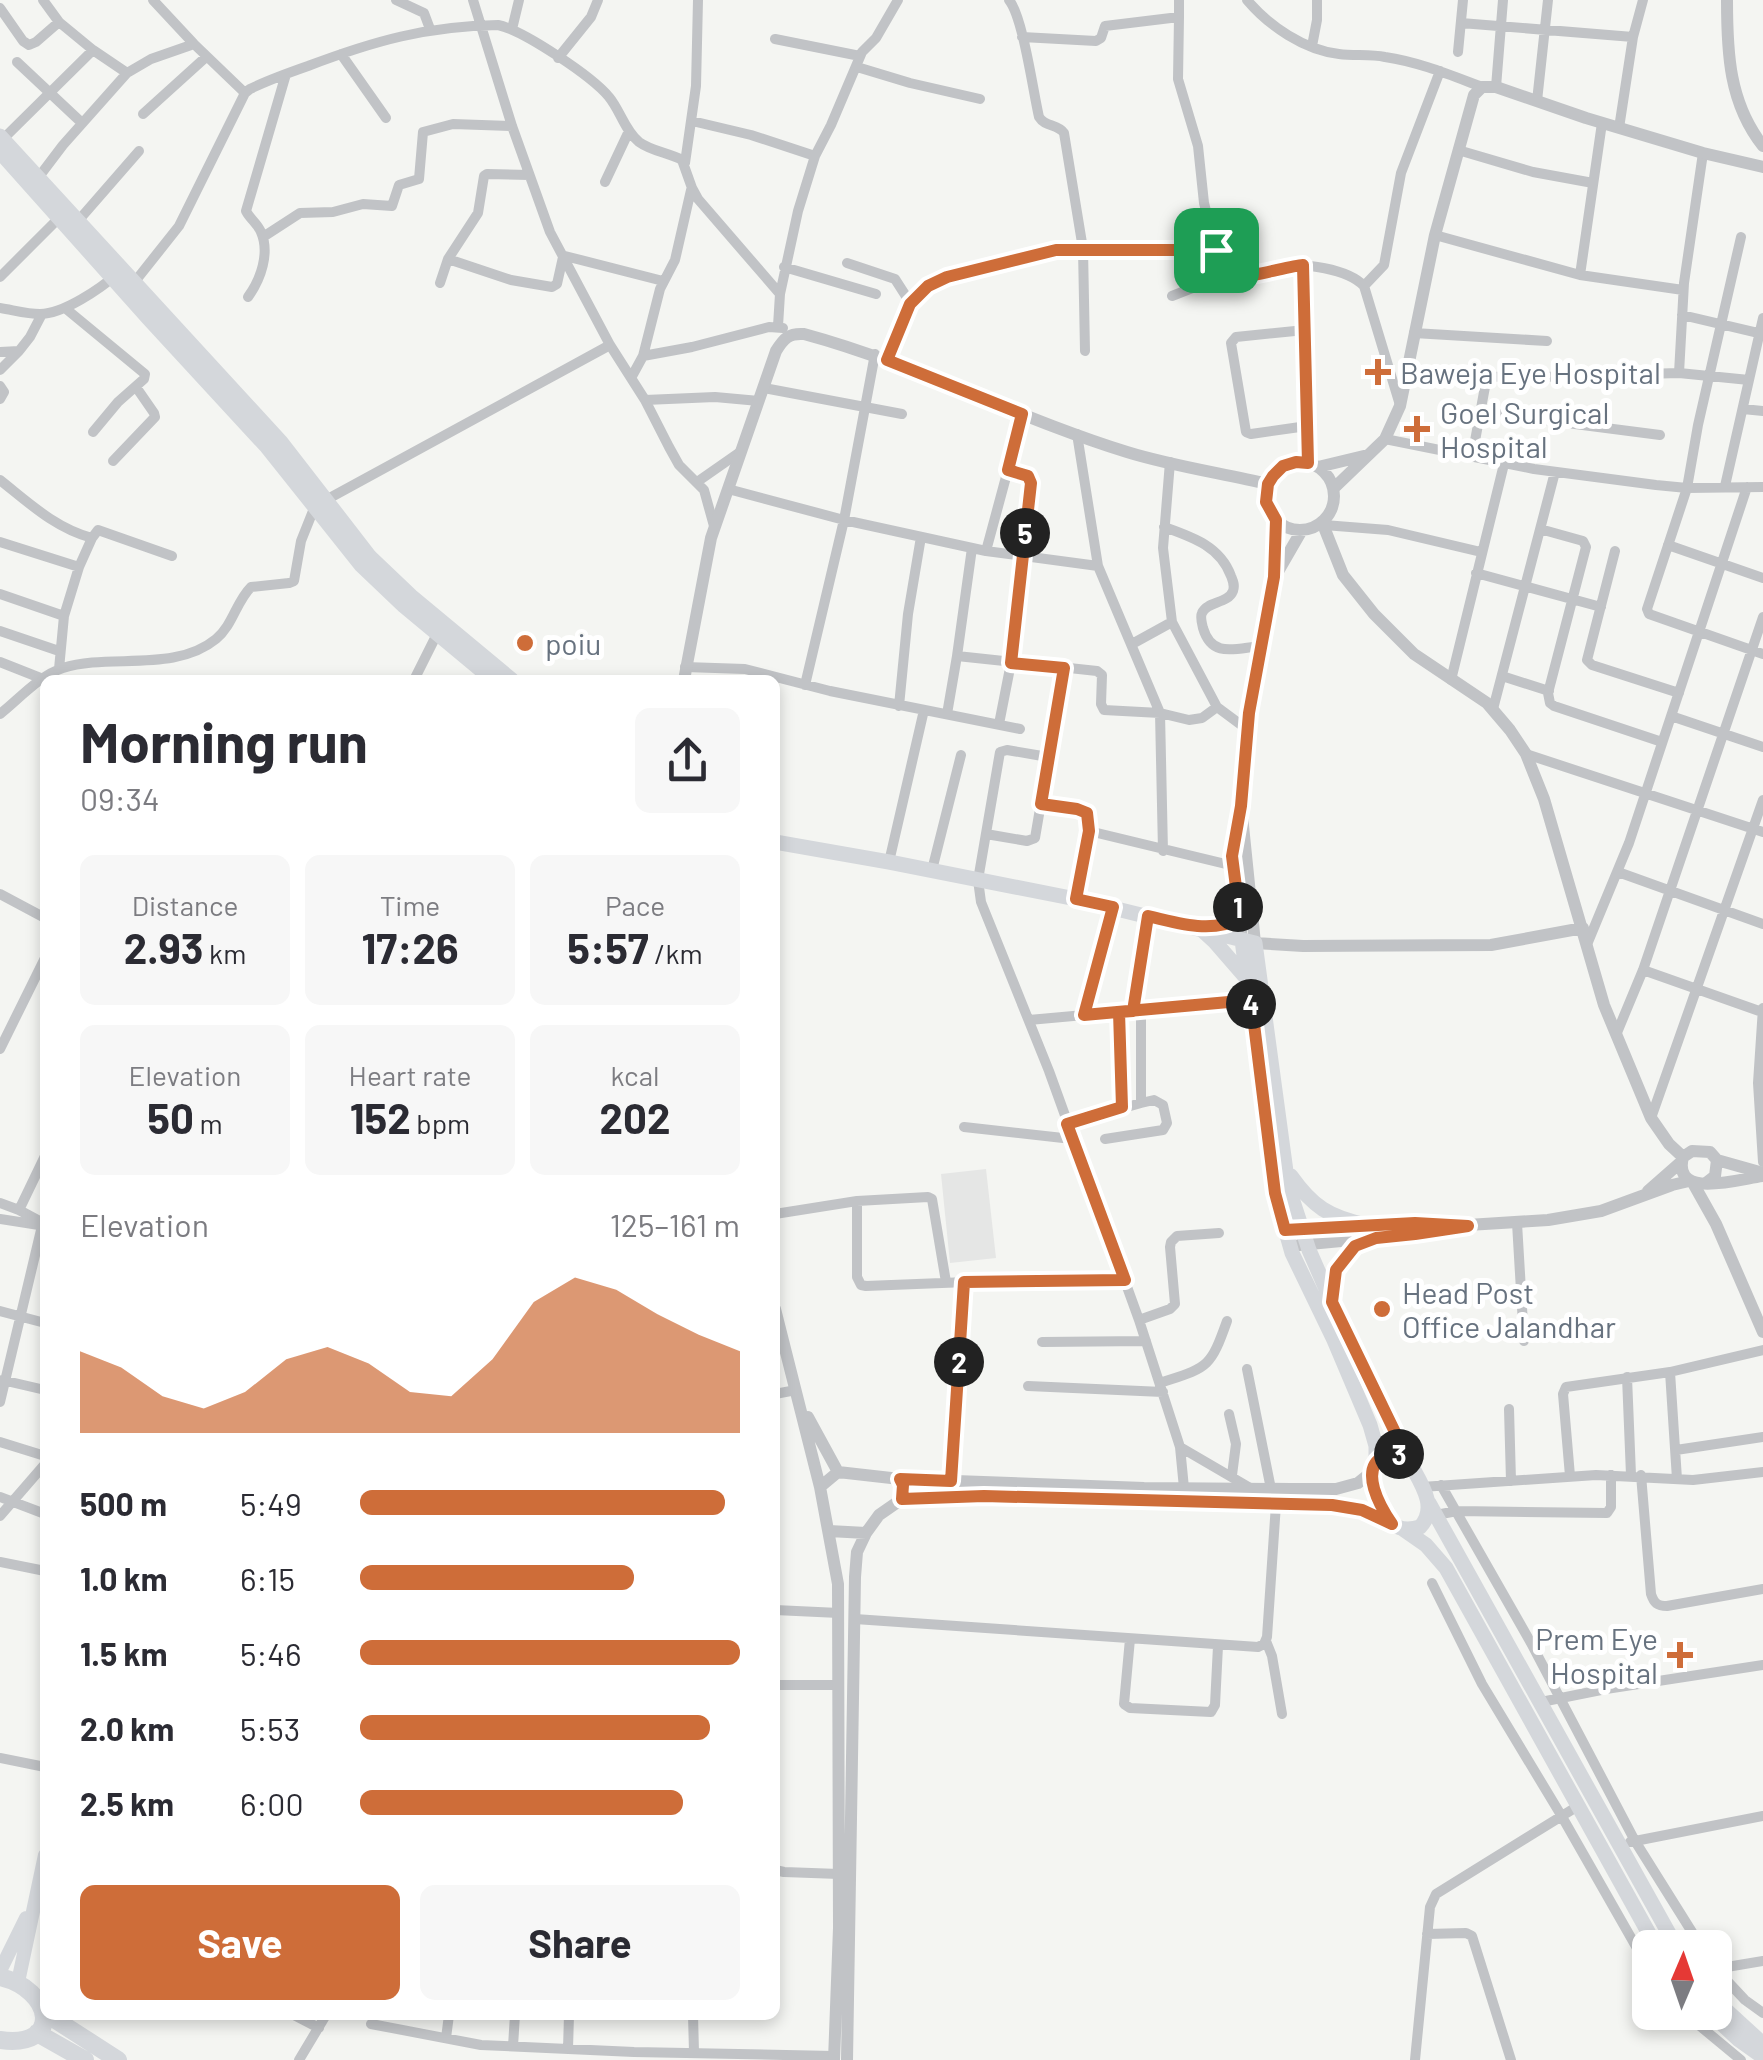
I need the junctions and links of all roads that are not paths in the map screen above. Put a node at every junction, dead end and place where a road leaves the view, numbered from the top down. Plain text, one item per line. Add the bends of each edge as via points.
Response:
1 (43, 0) edge
2 (152, 0) edge
3 (396, 0) edge
4 (473, 0) edge
5 (519, 0) edge
6 (598, 0) edge
7 (698, 0) edge
8 (898, 0) edge
9 (1009, 0) edge
10 (1179, 0) edge
11 (1247, 0) edge
12 (1317, 0) edge
13 (1463, 0) edge
14 (1503, 0) edge
15 (1548, 0) edge
16 (1643, 0) edge
17 (1728, 0) edge
18 (0, 8) edge
19 (1179, 16) junction
20 (58, 22) junction
21 (1461, 22) junction
22 (1502, 24) junction
23 (480, 25) junction
24 (1544, 28) junction
25 (430, 29) junction
26 (512, 29) junction
27 (1633, 36) junction
28 (1022, 37) junction
29 (776, 39) dead end
30 (194, 44) junction
31 (1312, 46) junction
32 (93, 50) junction
33 (1458, 52) dead end
34 (340, 54) junction
35 (206, 56) junction
36 (558, 58) junction
37 (858, 61) junction
38 (17, 62) dead end
39 (1440, 71) junction
40 (127, 72) junction
41 (286, 74) junction
42 (1489, 87) junction
43 (50, 92) junction
44 (244, 93) junction
45 (980, 99) dead end
46 (1537, 100) junction
47 (144, 114) dead end
48 (386, 118) dead end
49 (692, 121) junction
50 (82, 123) junction
51 (1602, 123) junction
52 (512, 126) junction
53 (1619, 128) junction
54 (629, 131) junction
55 (1763, 146) edge
56 (1, 147) edge
57 (1458, 150) junction
58 (139, 151) dead end
59 (1703, 153) junction
60 (815, 156) junction
61 (685, 164) junction
62 (1763, 167) edge
63 (529, 175) junction
64 (38, 178) junction
65 (605, 182) dead end
66 (1593, 183) junction
67 (692, 188) junction
68 (59, 218) junction
69 (78, 221) junction
70 (1435, 235) junction
71 (263, 237) junction
72 (1741, 237) dead end
73 (1083, 249) junction
74 (1216, 250) junction
75 (562, 257) junction
76 (448, 259) junction
77 (848, 264) dead end
78 (1303, 265) junction
79 (784, 266) junction
80 (1234, 272) junction
81 (117, 274) junction
82 (1580, 275) junction
83 (0, 277) edge
84 (664, 281) junction
85 (440, 283) dead end
86 (1364, 286) junction
87 (130, 288) junction
88 (1683, 290) junction
89 (780, 294) junction
90 (876, 294) dead end
91 (1172, 296) dead end
92 (248, 297) dead end
93 (910, 304) junction
94 (0, 308) edge
95 (65, 308) junction
96 (42, 314) junction
97 (1682, 315) junction
98 (1763, 318) edge
99 (1722, 324) junction
100 (778, 326) junction
101 (1305, 330) junction
102 (794, 333) junction
103 (1414, 333) junction
104 (1761, 333) edge
105 (1547, 342) dead end
106 (610, 345) junction
107 (19, 351) junction
108 (1085, 351) dead end
109 (0, 352) edge
110 (643, 356) junction
111 (881, 357) junction
112 (0, 370) edge
113 (1680, 373) junction
114 (1710, 375) junction
115 (1406, 376) junction
116 (1487, 376) junction
117 (632, 378) junction
118 (1749, 380) junction
119 (0, 386) edge
120 (136, 388) junction
121 (761, 395) junction
122 (0, 399) edge
123 (645, 400) junction
124 (1400, 406) junction
125 (864, 407) junction
126 (1743, 409) junction
127 (1763, 411) edge
128 (1481, 412) junction
129 (902, 414) dead end
130 (1022, 414) junction
131 (1307, 426) junction
132 (94, 432) dead end
133 (1076, 434) junction
134 (1660, 435) dead end
135 (1384, 439) junction
136 (740, 452) junction
137 (1370, 454) junction
138 (1472, 457) junction
139 (113, 460) dead end
140 (1170, 462) junction
141 (1504, 464) junction
142 (1313, 465) junction
143 (1008, 470) junction
144 (1555, 472) junction
145 (0, 480) edge
146 (697, 482) junction
147 (1268, 484) junction
148 (1725, 486) junction
149 (1748, 486) junction
150 (1763, 487) edge
151 (1334, 488) junction
152 (1687, 488) junction
153 (728, 490) junction
154 (320, 503) junction
155 (844, 520) junction
156 (1276, 520) junction
157 (1323, 524) junction
158 (715, 528) junction
159 (1164, 528) junction
160 (1540, 529) junction
161 (1302, 530) junction
162 (921, 537) junction
163 (92, 538) junction
164 (0, 542) edge
165 (1668, 546) junction
166 (972, 548) junction
167 (986, 551) junction
168 (1615, 551) dead end
169 (1480, 552) junction
170 (172, 556) dead end
171 (1022, 557) junction
172 (1722, 564) junction
173 (1098, 566) junction
174 (79, 567) junction
175 (1476, 573) junction
176 (1274, 577) junction
177 (1763, 578) edge
178 (1526, 585) junction
179 (0, 594) edge
180 (1574, 599) junction
181 (1601, 607) junction
182 (64, 616) junction
183 (1763, 617) edge
184 (1172, 622) junction
185 (441, 629) junction
186 (0, 631) edge
187 (1699, 632) junction
188 (1132, 644) junction
189 (1261, 646) junction
190 (59, 651) junction
191 (1757, 652) edge
192 (957, 656) junction
193 (0, 662) edge
194 (1011, 663) junction
195 (1064, 668) junction
196 (58, 669) junction
197 (492, 674) edge
198 (685, 674) edge
199 (49, 675) edge
200 (417, 675) edge
201 (755, 675) edge
202 (1502, 676) junction
203 (40, 678) edge
204 (1450, 680) junction
205 (40, 681) edge
206 (780, 681) edge
207 (806, 686) junction
208 (1549, 691) junction
209 (1679, 693) junction
210 (899, 706) junction
211 (1217, 708) junction
212 (1493, 709) junction
213 (924, 710) junction
214 (1160, 713) junction
215 (0, 714) edge
216 (947, 714) junction
217 (1671, 716) junction
218 (999, 724) junction
219 (1020, 730) dead end
220 (1248, 730) junction
221 (1725, 734) junction
222 (1662, 742) junction
223 (1763, 746) edge
224 (1526, 754) junction
225 (961, 755) dead end
226 (1048, 757) junction
227 (1646, 793) junction
228 (1763, 800) edge
229 (1041, 804) junction
230 (1241, 806) junction
231 (1699, 810) junction
232 (1758, 830) edge
233 (1089, 831) junction
234 (986, 834) junction
235 (780, 842) edge
236 (1163, 851) junction
237 (889, 862) junction
238 (1234, 866) junction
239 (932, 870) junction
240 (1618, 872) junction
241 (978, 880) junction
242 (1671, 891) junction
243 (0, 894) edge
244 (1076, 899) junction
245 (1113, 907) junction
246 (1725, 910) junction
247 (40, 915) edge
248 (1148, 916) junction
249 (1240, 918) junction
250 (1763, 924) edge
251 (1183, 925) junction
252 (1201, 929) junction
253 (1586, 935) junction
254 (1249, 941) junction
255 (40, 968) edge
256 (1644, 970) junction
257 (1248, 980) junction
258 (1698, 989) junction
259 (1251, 1000) junction
260 (1137, 1010) junction
261 (1763, 1010) edge
262 (1119, 1012) junction
263 (1084, 1015) junction
264 (1029, 1020) junction
265 (1616, 1034) junction
266 (0, 1049) edge
267 (1141, 1103) junction
268 (1122, 1107) junction
269 (1651, 1118) junction
270 (1067, 1124) junction
271 (964, 1128) dead end
272 (1072, 1139) junction
273 (1104, 1139) dead end
274 (1682, 1160) junction
275 (1717, 1160) junction
276 (1763, 1162) edge
277 (40, 1167) edge
278 (1286, 1169) junction
279 (1763, 1174) edge
280 (1704, 1181) junction
281 (1643, 1196) junction
282 (857, 1201) junction
283 (0, 1203) edge
284 (20, 1210) junction
285 (780, 1213) edge
286 (0, 1219) edge
287 (40, 1222) edge
288 (1516, 1222) junction
289 (40, 1224) edge
290 (1716, 1224) junction
291 (1371, 1232) junction
292 (1219, 1233) dead end
293 (1296, 1237) junction
294 (40, 1240) edge
295 (1125, 1280) junction
296 (946, 1282) junction
297 (964, 1282) junction
298 (1332, 1302) junction
299 (0, 1311) edge
300 (20, 1316) junction
301 (1139, 1320) junction
302 (1227, 1320) dead end
303 (40, 1322) edge
304 (780, 1329) edge
305 (1763, 1332) edge
306 (1146, 1341) junction
307 (1524, 1341) dead end
308 (1042, 1342) dead end
309 (1763, 1350) edge
310 (1247, 1369) dead end
311 (1670, 1372) junction
312 (1627, 1377) junction
313 (3, 1380) edge
314 (1028, 1386) dead end
315 (1162, 1388) junction
316 (40, 1389) edge
317 (780, 1394) edge
318 (798, 1396) junction
319 (0, 1402) edge
320 (1509, 1409) dead end
321 (1229, 1414) dead end
322 (1763, 1437) edge
323 (0, 1442) edge
324 (1180, 1447) junction
325 (1676, 1450) junction
326 (40, 1454) edge
327 (1408, 1459) junction
328 (1374, 1467) junction
329 (40, 1470) edge
330 (838, 1472) junction
331 (1763, 1472) edge
332 (1232, 1475) junction
333 (1611, 1475) junction
334 (1636, 1475) junction
335 (1570, 1476) junction
336 (900, 1479) junction
337 (1677, 1479) junction
338 (1511, 1480) junction
339 (951, 1481) junction
340 (1440, 1485) junction
341 (820, 1487) junction
342 (1422, 1487) junction
343 (1184, 1488) junction
344 (1253, 1489) junction
345 (1270, 1489) junction
346 (0, 1497) edge
347 (902, 1499) junction
348 (13, 1501) junction
349 (1276, 1504) junction
350 (1433, 1509) junction
351 (40, 1512) edge
352 (1458, 1512) junction
353 (0, 1516) edge
354 (1397, 1527) junction
355 (830, 1532) junction
356 (866, 1533) junction
357 (0, 1562) edge
358 (40, 1570) edge
359 (1432, 1582) dead end
360 (1763, 1589) edge
361 (780, 1610) edge
362 (839, 1613) junction
363 (855, 1619) junction
364 (1130, 1639) junction
365 (1266, 1642) junction
366 (1218, 1646) junction
367 (1763, 1664) edge
368 (780, 1684) edge
369 (839, 1686) junction
370 (1559, 1698) junction
371 (1541, 1702) junction
372 (1282, 1714) dead end
373 (0, 1758) edge
374 (40, 1766) edge
375 (1578, 1806) junction
376 (1561, 1816) junction
377 (1763, 1816) edge
378 (1628, 1843) junction
379 (780, 1871) edge
380 (838, 1874) junction
381 (40, 1877) edge
382 (1647, 1930) edge
383 (1669, 1930) edge
384 (1689, 1930) edge
385 (1427, 1934) junction
386 (1632, 1940) edge
387 (1763, 1961) edge
388 (1732, 1966) edge
389 (6, 1977) edge
390 (1732, 1987) edge
391 (40, 2003) edge
392 (1763, 2013) edge
393 (1732, 2014) edge
394 (1732, 2018) edge
395 (44, 2020) edge
396 (57, 2020) edge
397 (304, 2020) edge
398 (323, 2020) edge
399 (448, 2020) edge
400 (515, 2020) edge
401 (569, 2020) edge
402 (693, 2020) edge
403 (1732, 2023) edge
404 (372, 2024) dead end
405 (319, 2028) junction
406 (1704, 2030) edge
407 (1763, 2033) edge
408 (37, 2034) junction
409 (446, 2038) junction
410 (2, 2042) edge
411 (1763, 2044) edge
412 (482, 2045) junction
413 (514, 2046) junction
414 (568, 2049) junction
415 (694, 2052) junction
416 (634, 2056) edge
417 (758, 2057) edge
418 (1763, 2057) edge
419 (814, 2058) edge
420 (839, 2059) edge
421 (85, 2060) edge
422 (118, 2060) edge
423 (299, 2060) edge
424 (479, 2060) edge
425 (1415, 2060) edge
426 (1511, 2060) edge
427 (1741, 2060) edge

1 - 20 street
2 - 30 street
3 - 25 street via 424,13
4 - 23 street
5 - 26 street
6 - 36 street
7 - 49 street
8 - 37 street
9 - 28 street
10 - 19 street
11 - 31 street via 1266,20
12 - 31 street
13 - 21 street
14 - 22 street
15 - 24 street
16 - 27 street
17 - 55 street via 1734,92
18 - 20 street via 29,45
19 - 28 street via 1105,26 1096,40
19 - 74 street via 1178,79
20 - 32 street
21 - 22 street
21 - 33 street
22 - 24 street
22 - 42 street
23 - 25 street
23 - 26 street
23 - 52 street
24 - 27 street
24 - 46 street
25 - 34 street
26 - 36 street
27 - 53 street
28 - 73 street via 1039,117 1064,133
29 - 37 street
30 - 35 street
30 - 40 street
31 - 39 street
32 - 40 street
32 - 43 street
34 - 41 street
34 - 48 street
35 - 44 street
35 - 47 street
36 - 54 street via 601,88
37 - 45 street via 910,83
37 - 60 street
38 - 43 street
39 - 42 street
39 - 86 street via 1401,173 1384,265
40 - 50 street
41 - 44 street
41 - 71 street via 246,211
42 - 46 street
42 - 57 street via 1474,95
43 - 50 street
43 - 56 street
44 - 87 street via 179,226
46 - 51 street
49 - 60 street
49 - 61 street
50 - 64 street
51 - 53 street
51 - 66 street
52 - 63 street
52 - 71 street via 453,124 423,132 419,179 399,185 392,206 300,212
53 - 59 street
54 - 61 street
54 - 65 street
56 - 64 main road
56 - 68 main road
57 - 66 street
57 - 70 street
58 - 69 street
59 - 62 street
59 - 88 street
60 - 79 street
61 - 67 street
63 - 75 street
63 - 76 street via 485,174 475,220
64 - 69 main road
66 - 82 street
67 - 84 street
67 - 89 street
68 - 81 main road
68 - 83 street
69 - 81 main road
70 - 82 street
70 - 103 street
71 - 92 street via 265,260
72 - 99 street
73 - 74 street
73 - 93 street via 947,277
73 - 108 street
74 - 80 street
75 - 76 street via 552,287
75 - 84 street
75 - 106 street
76 - 85 street
77 - 93 street via 892,277
78 - 80 street via 1250,276
78 - 86 street via 1354,277
78 - 101 street
79 - 89 street
79 - 90 street
80 - 91 street
81 - 87 main road
81 - 95 street
82 - 88 street
84 - 110 street
86 - 124 street
87 - 154 main road
88 - 97 street
89 - 100 street
93 - 111 street
94 - 96 street
95 - 96 street
95 - 120 street via 140,367 145,376
96 - 107 street
97 - 99 street
97 - 113 street
98 - 104 street
99 - 104 street
99 - 114 street
100 - 102 street
100 - 110 street
101 - 131 street
101 - 131 street via 1236,337 1231,343 1246,432
102 - 111 street
102 - 121 street via 776,351
103 - 105 street
103 - 115 street
104 - 118 street
106 - 117 street
106 - 154 street
107 - 109 street
107 - 112 street
110 - 117 street
111 - 125 street
111 - 130 street
113 - 114 street
113 - 116 street
114 - 118 street
114 - 152 street
115 - 116 street
115 - 124 street
116 - 128 street
117 - 123 street
118 - 126 street
119 - 122 street
120 - 132 street
120 - 139 street via 155,417
121 - 123 street
121 - 125 street
121 - 136 street
123 - 146 street via 679,465
124 - 135 street
125 - 129 street
125 - 155 street
126 - 127 street
126 - 148 street
128 - 134 street
128 - 138 street
130 - 133 street
130 - 143 street
131 - 142 street
133 - 140 street
133 - 173 street
135 - 137 street
135 - 138 street
136 - 146 street
136 - 153 street
137 - 142 street
137 - 151 street
138 - 141 street
140 - 147 street
140 - 159 street
141 - 144 street
141 - 169 street
142 - 147 street via 1283,466
142 - 151 street
143 - 167 street
143 - 171 street via 1031,483
144 - 152 street
144 - 160 street
145 - 163 street via 52,522
146 - 158 street
147 - 156 street via 1266,502
148 - 149 street
148 - 152 street
149 - 150 street
149 - 172 street
151 - 157 street
152 - 165 street
153 - 155 street
153 - 158 street
154 - 185 main road via 361,565
154 - 196 street via 301,540 294,581 251,588 227,627 203,648
155 - 162 street
155 - 207 street
156 - 161 street
156 - 176 street
157 - 161 street
157 - 169 street via 1388,530
157 - 204 street via 1351,586 1414,654
158 - 198 street
159 - 184 street
159 - 189 street via 1202,542 1228,569 1233,592 1201,617 1212,645
160 - 178 street
160 - 180 street via 1585,542
161 - 176 street
162 - 166 street
162 - 210 street
163 - 170 street via 101,531
163 - 174 street
164 - 174 street
165 - 172 street
165 - 187 street via 1647,612
166 - 167 street
166 - 192 street
167 - 171 street
168 - 181 street
169 - 175 street
171 - 173 street
171 - 194 street
172 - 177 street
172 - 187 street
173 - 188 street
174 - 182 street
175 - 178 street
175 - 204 street
176 - 189 street
178 - 180 street
178 - 202 street
179 - 182 street
180 - 181 street
180 - 208 street
181 - 209 street via 1589,663
182 - 190 street
183 - 191 street
184 - 188 street
184 - 211 street
185 - 197 main road
185 - 200 street
186 - 190 street
187 - 191 street
187 - 209 street
188 - 214 street
189 - 220 street
190 - 196 street
191 - 221 street
192 - 194 street
192 - 216 street
193 - 203 street
194 - 195 street
194 - 218 street
195 - 214 street via 1099,672 1104,710
195 - 226 street
196 - 199 street
198 - 201 street via 736,668
202 - 208 street
202 - 212 street
204 - 212 street
205 - 215 street
206 - 207 street
207 - 210 street
208 - 222 street via 1554,706
209 - 217 street
210 - 213 street
211 - 214 street via 1196,720
211 - 220 street
212 - 224 street
213 - 216 street
213 - 237 street
214 - 236 street
216 - 218 street
217 - 221 street
217 - 222 street
218 - 219 street
220 - 230 street
221 - 223 street
221 - 231 street
222 - 227 street
224 - 227 street
224 - 253 street
225 - 239 street
226 - 229 street
226 - 234 street via 1000,752
227 - 231 street
227 - 240 street
228 - 232 street
229 - 233 street via 1085,811
229 - 234 street via 1031,841
230 - 238 street
230 - 254 street
231 - 232 street
231 - 242 street
232 - 246 street
233 - 236 street
233 - 244 street
234 - 241 street
235 - 237 main road
236 - 238 street
237 - 239 main road
238 - 249 street
239 - 241 main road
240 - 242 street
240 - 253 street
241 - 244 main road
241 - 264 street via 980,902
242 - 246 street
242 - 256 street
243 - 247 street
244 - 245 main road
245 - 248 main road
245 - 263 street
246 - 250 street
246 - 258 street
248 - 251 main road
248 - 260 street
249 - 251 main road
249 - 254 street
251 - 252 main road
252 - 254 main road
252 - 257 main road
253 - 254 street via 1491,945
253 - 265 street
254 - 257 main road
254 - 278 main road
255 - 266 street
256 - 258 street
256 - 265 street
257 - 259 main road
258 - 261 street
258 - 269 street
259 - 260 street
259 - 293 main road via 1275,1193
260 - 262 street
260 - 267 street
261 - 276 street
262 - 263 street
262 - 268 street
263 - 264 street
264 - 270 street
265 - 269 street
267 - 268 street
267 - 273 street via 1161,1102 1165,1129
268 - 270 street
269 - 274 street
270 - 272 street
271 - 272 street
272 - 295 street
274 - 275 street via 1692,1150
274 - 280 street via 1684,1176
274 - 281 street
275 - 279 street
275 - 280 street
277 - 284 street
278 - 291 main road via 1325,1212
278 - 293 main road
279 - 280 street
280 - 281 street
280 - 290 street
280 - 290 street
281 - 288 street via 1601,1211
282 - 285 street
282 - 296 street via 932,1199
282 - 296 street via 861,1285
283 - 284 street
284 - 287 street
286 - 289 street
288 - 291 street via 1415,1223
288 - 307 street
290 - 305 street
291 - 293 street
291 - 298 main road via 1336,1270
292 - 301 street via 1173,1238 1175,1304
293 - 298 main road
293 - 328 main road via 1370,1425
294 - 300 street
295 - 297 street
295 - 301 street
296 - 297 street
297 - 339 street
298 - 327 main road
299 - 300 street
300 - 303 street
300 - 313 street
301 - 306 street
302 - 315 street via 1208,1364
304 - 318 street
306 - 308 street
306 - 315 street
309 - 311 street
310 - 345 street
311 - 312 street
311 - 325 street
312 - 334 street
312 - 335 street via 1564,1390
313 - 316 street
313 - 319 street
314 - 315 street
315 - 324 street
317 - 318 street
318 - 330 street
318 - 341 street
320 - 338 street
321 - 332 street via 1236,1444
322 - 325 street
323 - 326 street
324 - 332 street
324 - 343 street
325 - 337 street
327 - 328 main road via 1390,1454
327 - 342 main road
328 - 345 street via 1358,1483 1336,1488
328 - 354 main road via 1382,1510
329 - 348 street
330 - 336 street
330 - 341 street
331 - 337 street
332 - 344 street
333 - 334 street
333 - 335 street
333 - 352 street via 1606,1513
334 - 337 street
334 - 360 street via 1654,1602 1667,1606
335 - 338 street
336 - 339 street
336 - 347 street
338 - 340 street
339 - 343 street
340 - 342 street
340 - 352 street
341 - 355 street
342 - 350 main road
343 - 344 street
344 - 345 street
346 - 348 street
347 - 349 street
347 - 356 street
348 - 351 street
348 - 353 street
349 - 354 street via 1362,1510
349 - 365 street
350 - 352 street
350 - 354 main road via 1420,1526
350 - 371 main road
352 - 370 street
354 - 375 main road via 1446,1568
355 - 356 street
355 - 362 street
356 - 363 street via 857,1552
357 - 358 street
359 - 376 street via 1482,1684
361 - 362 street
362 - 369 street
363 - 364 street
363 - 420 street
364 - 366 street
364 - 366 street via 1124,1704 1130,1708 1211,1712
365 - 366 street
365 - 372 street
367 - 370 street
368 - 369 street
369 - 380 street
370 - 371 street
370 - 378 street
371 - 378 main road
373 - 374 street
375 - 376 street
375 - 382 main road
376 - 385 street via 1442,1888 1430,1907
376 - 386 street
377 - 378 street
378 - 383 main road
378 - 384 street
379 - 380 street
380 - 420 street
381 - 389 main road
385 - 425 street
385 - 426 street via 1472,1936
387 - 388 street
389 - 391 highway
390 - 392 street
393 - 407 main road
394 - 411 main road
395 - 408 highway
396 - 422 highway
397 - 405 street
398 - 405 street
399 - 409 street
400 - 413 street
401 - 414 street
402 - 415 street
403 - 418 main road
404 - 409 street
405 - 423 street
406 - 427 street
408 - 410 highway
408 - 421 highway
409 - 412 street
412 - 413 street
412 - 424 street
413 - 414 street
414 - 416 street
415 - 416 street
415 - 417 street
417 - 419 street
419 - 420 street

